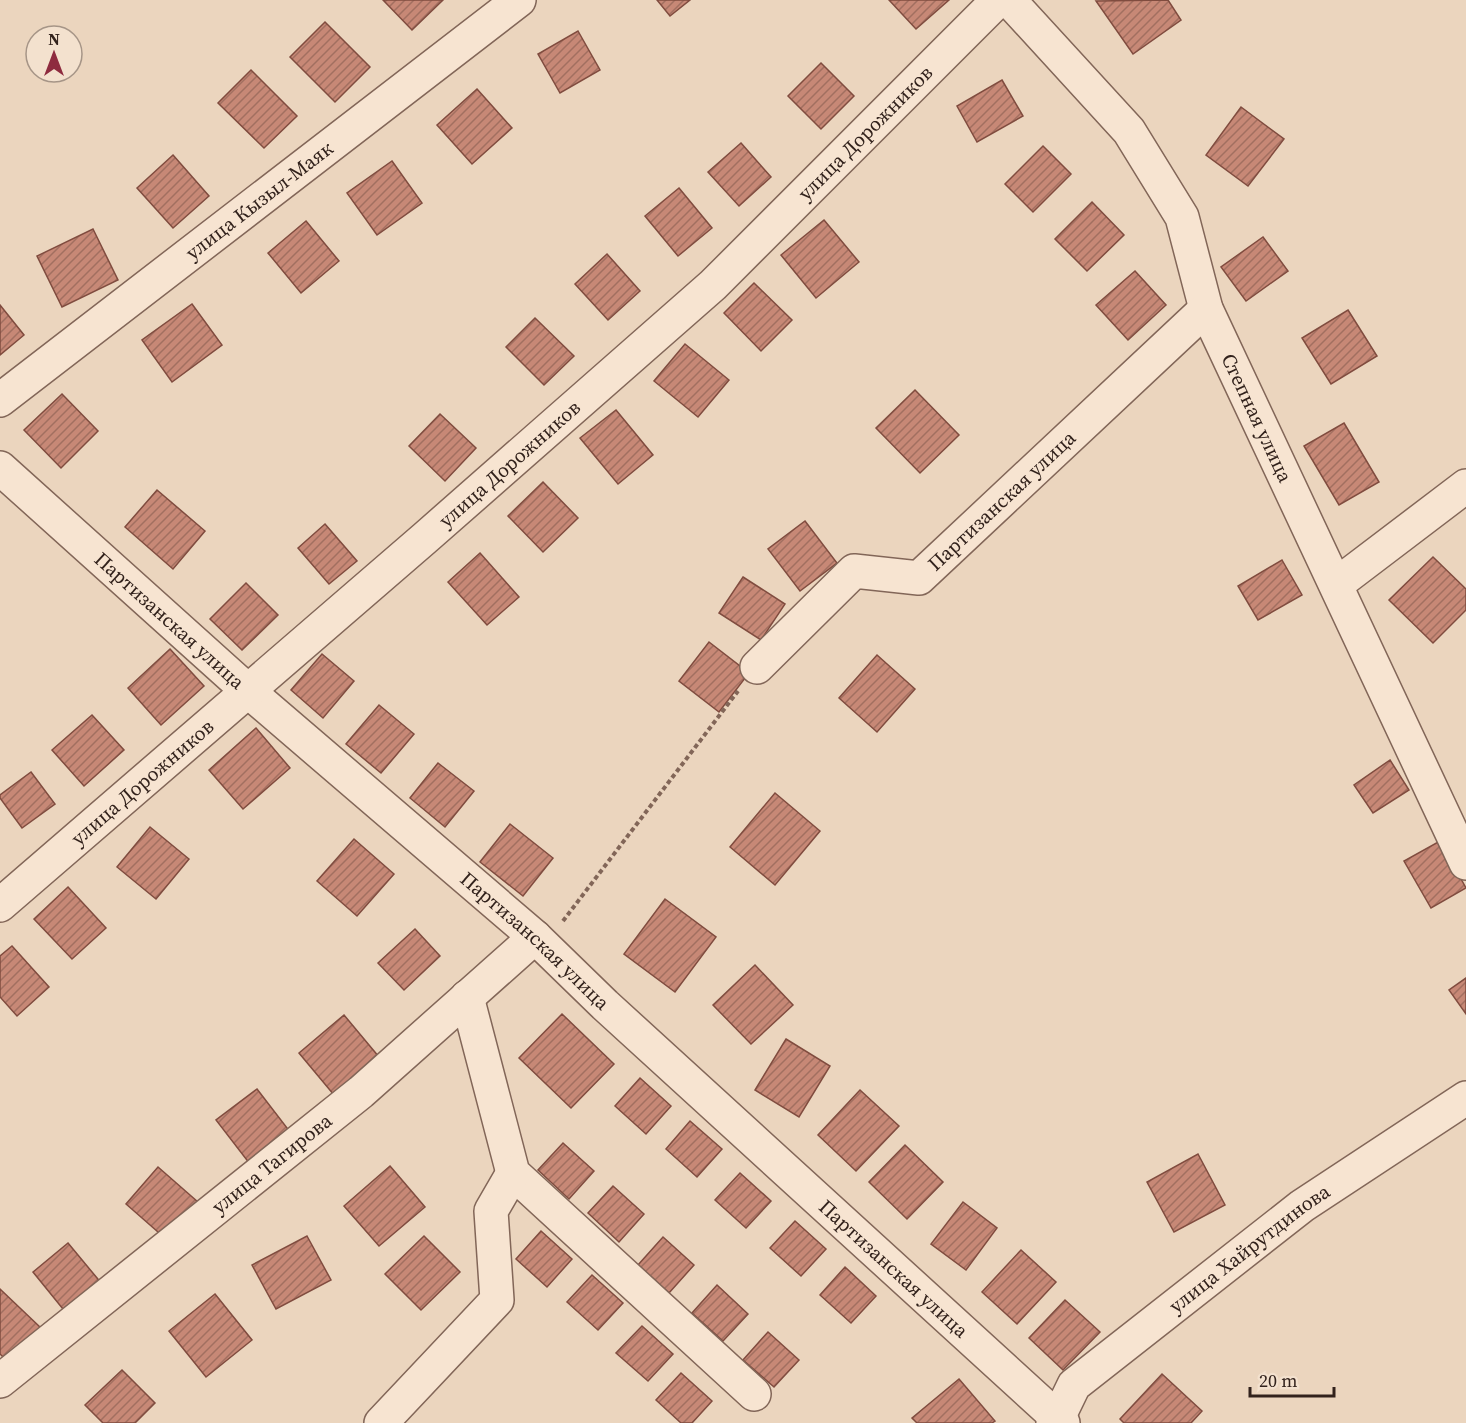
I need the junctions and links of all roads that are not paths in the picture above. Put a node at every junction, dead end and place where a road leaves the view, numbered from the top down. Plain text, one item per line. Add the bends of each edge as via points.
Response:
1 (519, 0) edge
2 (998, 0) edge
3 (1009, 0) edge
4 (1206, 309) junction
5 (0, 400) edge
6 (0, 468) edge
7 (1466, 486) edge
8 (1337, 585) junction
9 (757, 667) road end
10 (248, 691) junction
11 (1466, 863) edge
12 (0, 905) edge
13 (540, 941) junction
14 (467, 997) junction
15 (1466, 1098) edge
16 (513, 1173) junction
17 (0, 1381) edge
18 (754, 1394) dead end
19 (1058, 1421) edge
20 (381, 1423) edge

1 - 5 street, улица Кызыл-Маяк
2 - 10 street, улица Дорожников via 713,285
3 - 4 street, Степная улица via 1129,132 1182,217
4 - 8 street, Степная улица
4 - 9 street, Партизанская улица via 919,578 854,572
6 - 10 street, Партизанская улица
7 - 8 street
8 - 11 street, Степная улица
10 - 12 street, улица Дорожников
10 - 13 street, Партизанская улица
13 - 14 street, улица Тагирова
13 - 19 street, Партизанская улица via 604,1005
14 - 16 street
14 - 17 street, улица Тагирова via 361,1092
15 - 19 street, улица Хайрутдинова via 1302,1206 1083,1377 1074,1385
16 - 18 street
16 - 20 street via 491,1211 497,1300

